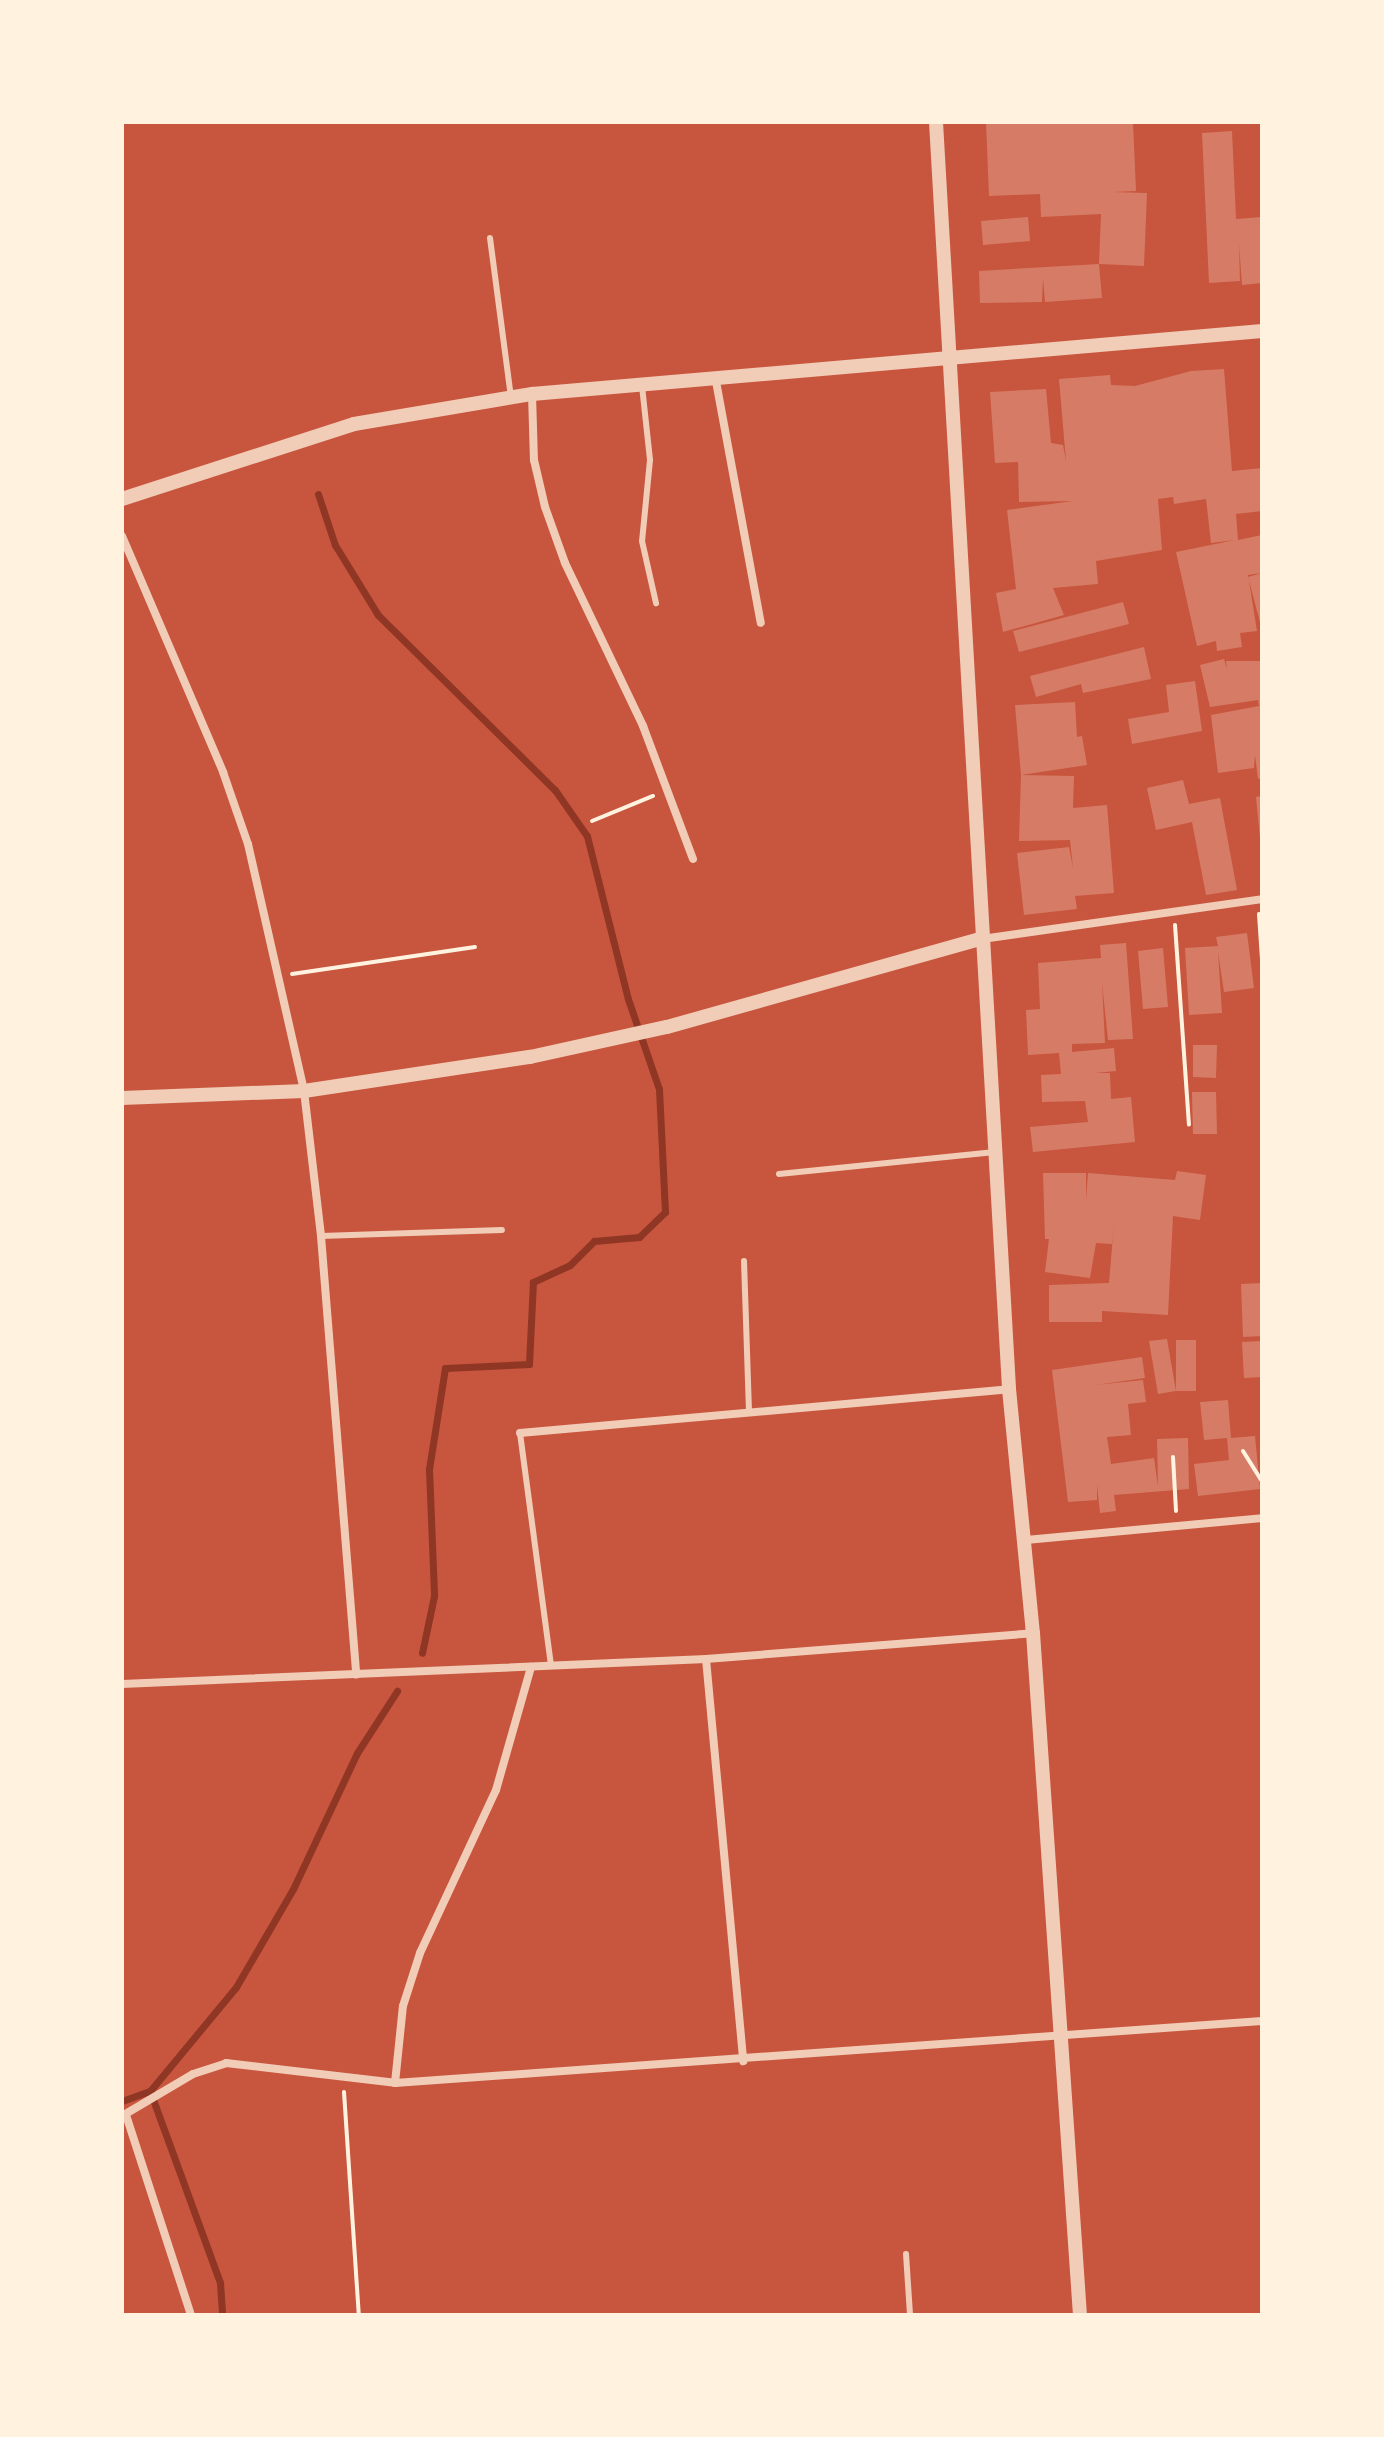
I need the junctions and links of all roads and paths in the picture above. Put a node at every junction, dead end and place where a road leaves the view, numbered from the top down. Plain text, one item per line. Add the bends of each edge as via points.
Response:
1 (936, 122) edge
2 (490, 238) dead end
3 (1262, 331) edge
4 (951, 357) junction
5 (715, 375) junction
6 (641, 383) junction
7 (532, 394) junction
8 (511, 397) junction
9 (122, 499) edge
10 (122, 536) edge
11 (656, 603) dead end
12 (761, 623) dead end
13 (667, 790) junction
14 (592, 821) dead end
15 (693, 859) dead end
16 (1260, 900) edge
17 (1173, 911) junction
18 (980, 939) junction
19 (475, 947) dead end
20 (1262, 959) edge
21 (278, 976) junction
22 (304, 1091) junction
23 (122, 1098) edge
24 (1189, 1125) dead end
25 (995, 1152) junction
26 (779, 1174) dead end
27 (502, 1230) dead end
28 (321, 1236) junction
29 (744, 1261) dead end
30 (1009, 1389) junction
31 (749, 1410) junction
32 (520, 1433) joint
33 (1243, 1451) dead end
34 (1173, 1457) dead end
35 (1262, 1482) edge
36 (1262, 1518) edge
37 (1177, 1525) junction
38 (1026, 1540) junction
39 (1033, 1633) junction
40 (706, 1659) junction
41 (551, 1664) junction
42 (531, 1667) junction
43 (356, 1675) junction
44 (122, 1684) edge
45 (1262, 2021) edge
46 (1059, 2037) junction
47 (743, 2061) junction
48 (343, 2077) junction
49 (395, 2083) junction
50 (124, 2115) edge
51 (906, 2254) dead end
52 (191, 2315) edge
53 (359, 2315) edge
54 (910, 2315) edge
55 (1080, 2315) edge

1 - 4 street
2 - 8 lane
3 - 4 street
4 - 5 street
4 - 18 street
5 - 6 street
5 - 12 street
6 - 7 street
6 - 11 lane via 650,460 642,541
7 - 8 street
7 - 13 street via 534,460 545,507
8 - 9 street via 309,436
10 - 21 street via 223,772 248,844
13 - 14 path
13 - 15 street
16 - 17 street
16 - 20 path
17 - 18 street
17 - 24 path
18 - 22 street via 667,1027 530,1057
18 - 25 street
19 - 21 path
21 - 22 street
22 - 23 street
22 - 28 street
25 - 26 lane
25 - 30 street
27 - 28 lane
28 - 43 street
29 - 31 lane
30 - 31 street
30 - 38 street
31 - 32 street
32 - 41 lane
33 - 35 path
34 - 37 path
36 - 37 street
37 - 38 street
38 - 39 street
39 - 40 street
39 - 46 street
40 - 41 street
40 - 47 street
41 - 42 street
42 - 43 street
42 - 49 street via 496,1790 420,1953 403,2006
43 - 44 street
45 - 46 street
46 - 47 street
46 - 55 street
47 - 49 street
48 - 49 street
48 - 50 street via 226,2063 193,2074
48 - 53 path
50 - 52 street
51 - 54 lane

